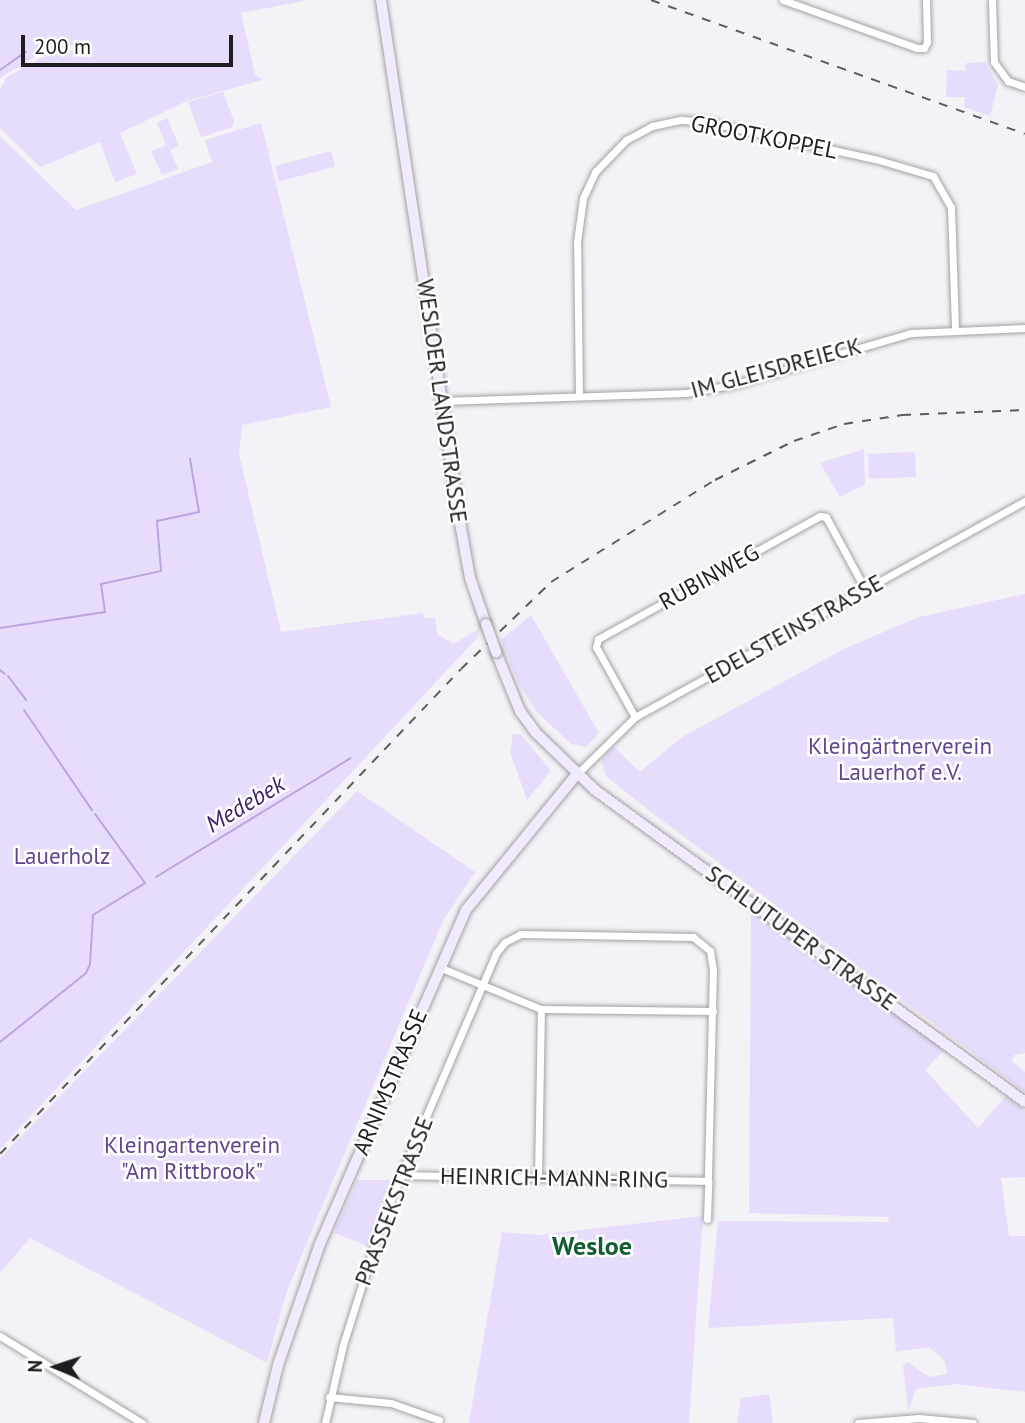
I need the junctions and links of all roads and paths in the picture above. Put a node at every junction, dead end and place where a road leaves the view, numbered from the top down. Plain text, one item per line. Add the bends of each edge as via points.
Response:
1 (381, 0) edge
2 (783, 0) edge
3 (926, 0) edge
4 (992, 0) edge
5 (1025, 87) edge
6 (955, 328) junction
7 (1025, 328) edge
8 (579, 396) junction
9 (442, 401) junction
10 (1025, 501) edge
11 (865, 589) junction
12 (635, 717) junction
13 (577, 774) junction
14 (439, 967) junction
15 (482, 986) junction
16 (541, 1009) junction
17 (713, 1011) junction
18 (1025, 1102) edge
19 (401, 1175) junction
20 (538, 1178) junction
21 (708, 1181) junction
22 (707, 1219) dead end
23 (0, 1336) edge
24 (329, 1397) junction
25 (439, 1420) dead end
26 (142, 1423) edge
27 (264, 1423) edge
28 (325, 1423) edge
29 (858, 1423) edge
30 (973, 1423) edge

1 - 9 main road, WESLOER LANDSTRASSE
2 - 3 street via 924,48
4 - 5 street via 994,62 1000,75
6 - 7 street, IM GLEISDREIECK
6 - 8 street, IM GLEISDREIECK via 882,340 716,388
6 - 8 street, GROOTKOPPEL via 951,207 944,189 927,172 701,120 673,122 639,132 615,149 595,172 583,198 577,243
8 - 9 street, IM GLEISDREIECK
9 - 13 main road, WESLOER LANDSTRASSE, bridge via 470,578 495,652 520,711
10 - 11 street, EDELSTEINSTRASSE
11 - 12 street, EDELSTEINSTRASSE
11 - 12 street, RUBINWEG via 824,515 596,643
12 - 13 street, EDELSTEINSTRASSE
13 - 14 main road, ARNIMSTRASSE via 492,873 466,910
13 - 18 main road, SCHLUTUPER STRASSE
14 - 15 street
14 - 27 main road, ARNIMSTRASSE via 299,1298
15 - 16 street
15 - 17 street via 496,953 521,934 693,937 702,942 713,960
15 - 19 street, PRASSEKSTRASSE
16 - 17 street
16 - 20 street
17 - 21 street
19 - 20 street, HEINRICH-MANN-RING
19 - 24 street, PRASSEKSTRASSE via 379,1230
20 - 21 street, HEINRICH-MANN-RING
21 - 22 street
23 - 26 street
24 - 25 street via 391,1403
24 - 28 street, PRASSEKSTRASSE
29 - 30 street via 902,1419

